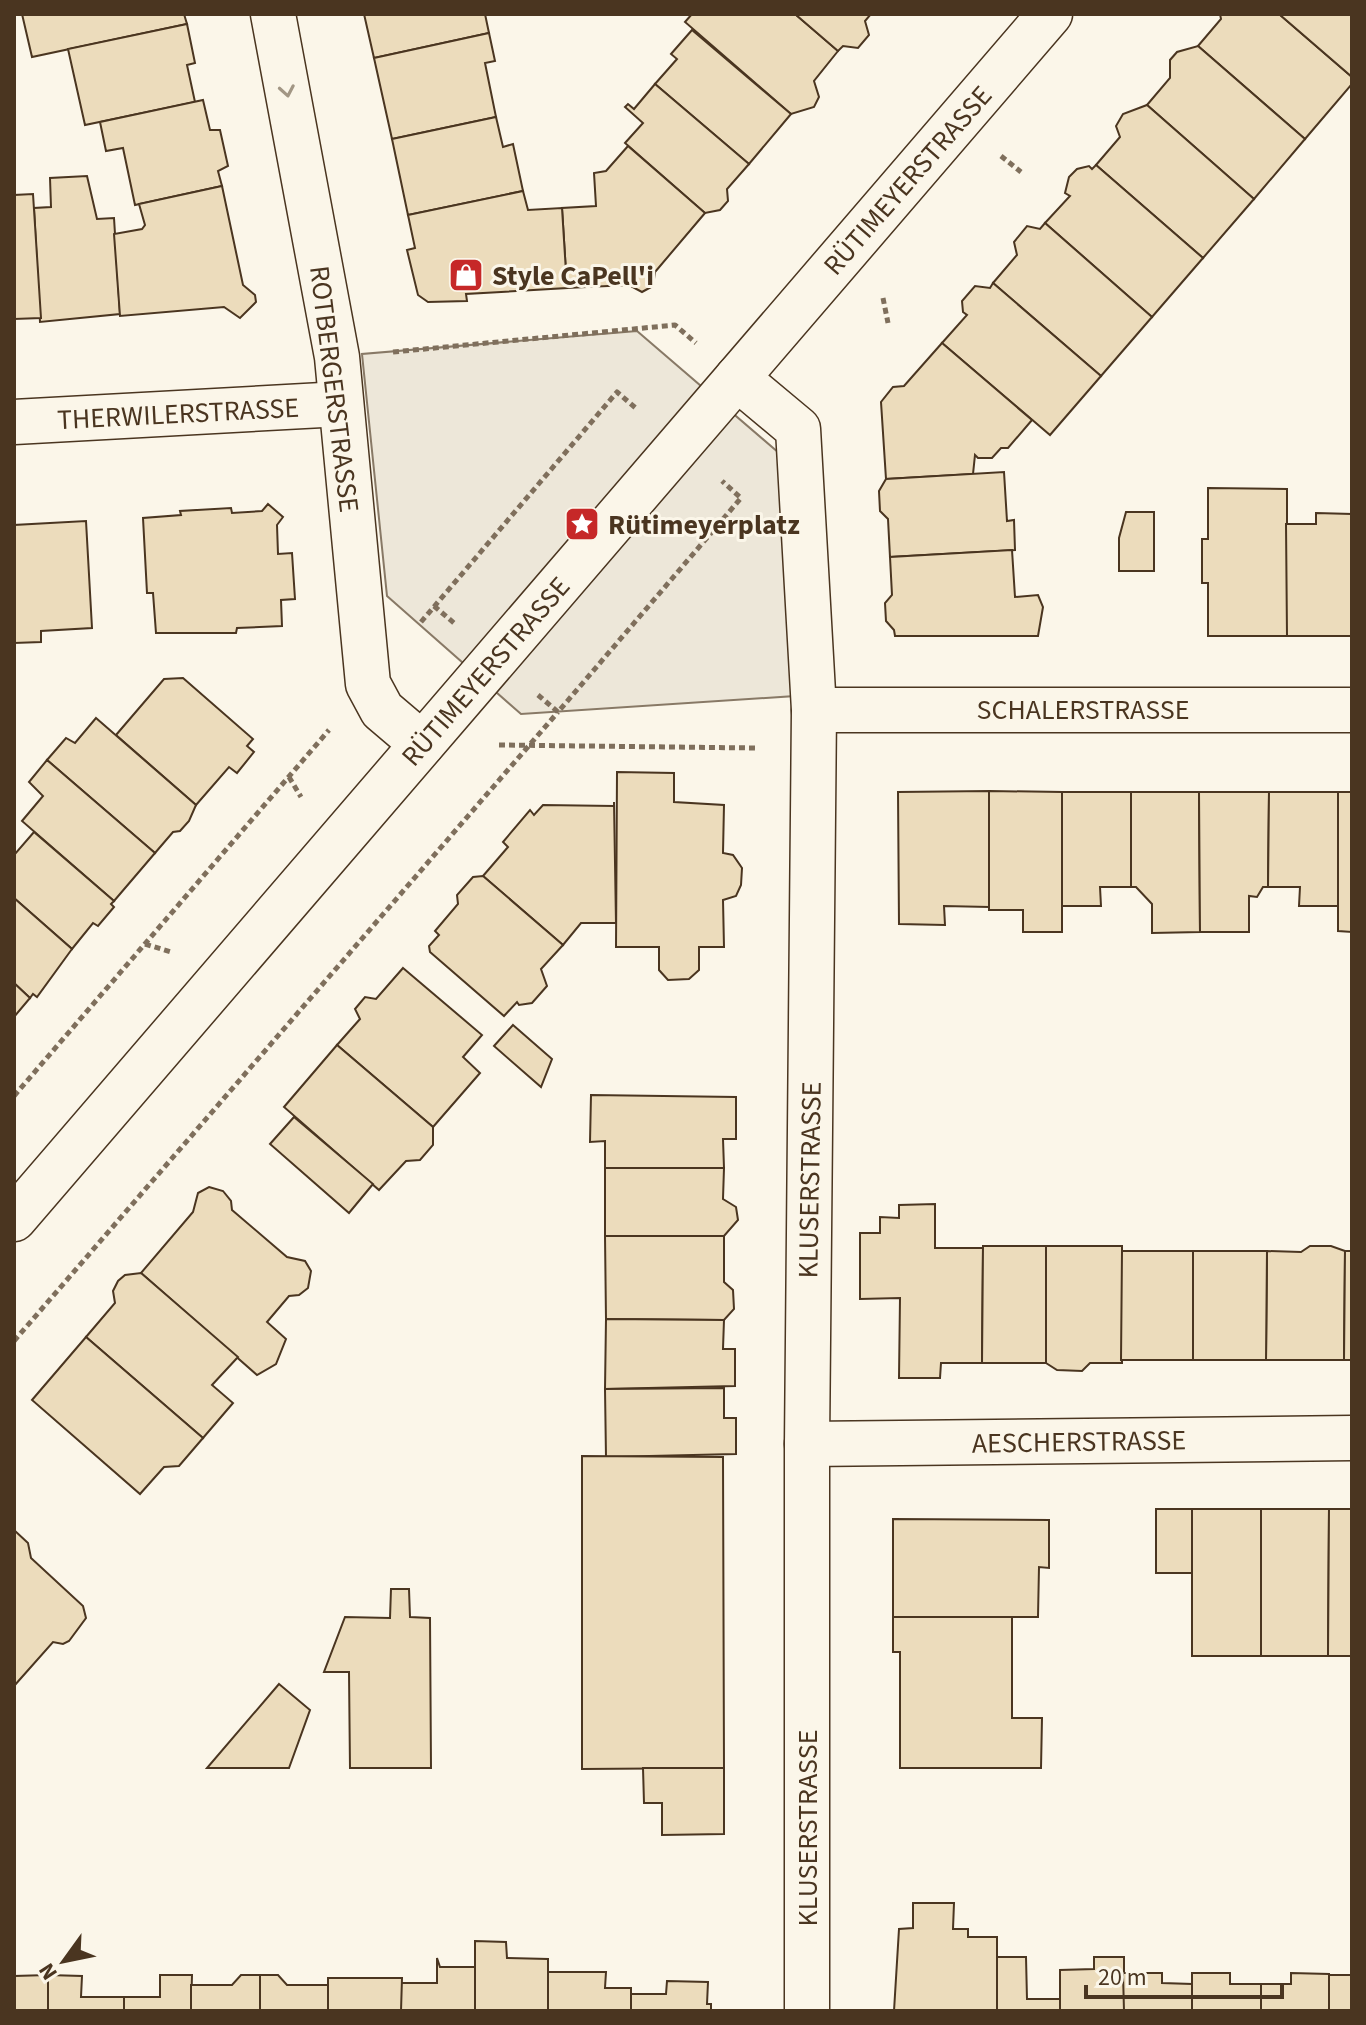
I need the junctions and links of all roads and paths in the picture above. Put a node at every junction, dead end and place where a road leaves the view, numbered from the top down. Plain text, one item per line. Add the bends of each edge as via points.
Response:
1 (273, 14) edge
2 (1050, 14) edge
3 (1000, 155) dead end
4 (1021, 172) dead end
5 (883, 298) dead end
6 (888, 323) dead end
7 (337, 357) junction
8 (737, 378) junction
9 (341, 404) junction
10 (14, 422) edge
11 (1352, 710) edge
12 (558, 712) dead end
13 (333, 725) dead end
14 (814, 729) junction
15 (422, 744) junction
16 (527, 745) junction
17 (289, 777) junction
18 (303, 800) dead end
19 (145, 944) junction
20 (172, 952) dead end
21 (14, 1096) edge
22 (14, 1219) edge
23 (14, 1341) edge
24 (1352, 1438) edge
25 (807, 1444) junction
26 (807, 2011) edge

1 -> 7 street, ROTBERGERSTRASSE
2 - 8 street, RÜTIMEYERSTRASSE
3 - 4 path
5 - 6 path
7 - 8 path via 675,325
7 - 9 street, ROTBERGERSTRASSE
8 - 14 street, KLUSERSTRASSE via 798,429
8 - 15 street, RÜTIMEYERSTRASSE
9 - 10 street, THERWILERSTRASSE
9 - 15 street, ROTBERGERSTRASSE via 368,684 382,710
11 - 14 street, SCHALERSTRASSE
12 - 16 path
13 - 17 path
14 - 16 path
14 - 25 street, KLUSERSTRASSE
15 - 16 path
15 - 22 street, RÜTIMEYERSTRASSE
16 - 23 path
17 - 18 path
17 - 19 path
19 - 20 path
19 - 21 path
24 - 25 street, AESCHERSTRASSE
25 - 26 street, KLUSERSTRASSE

